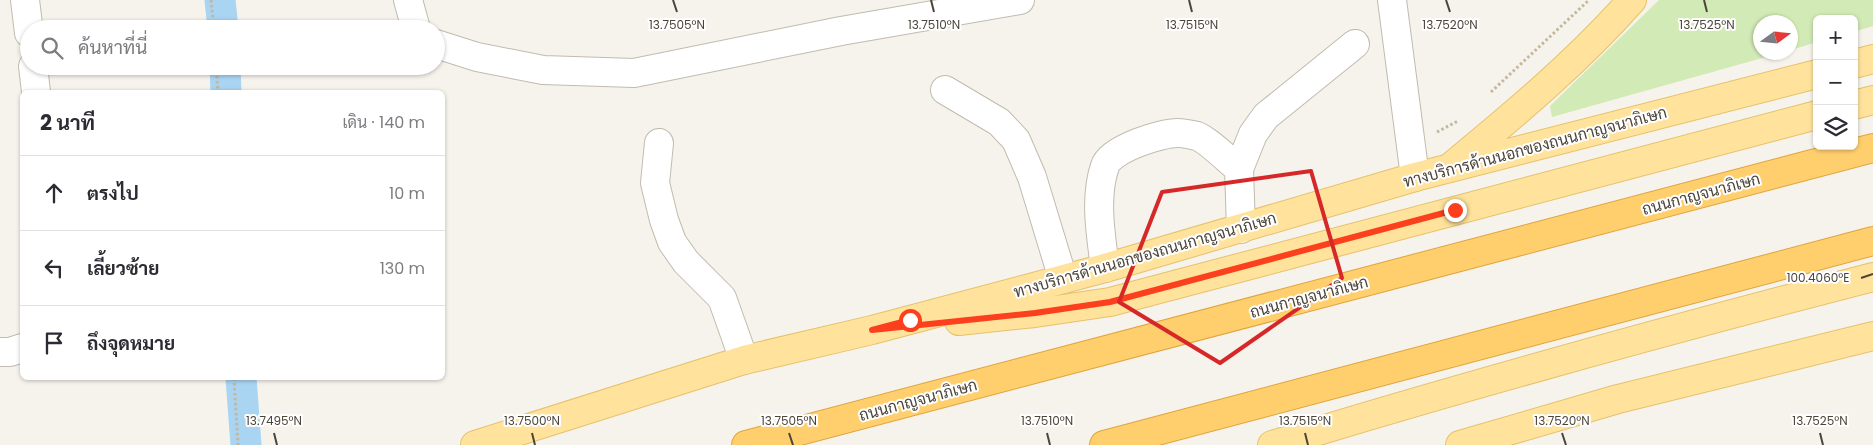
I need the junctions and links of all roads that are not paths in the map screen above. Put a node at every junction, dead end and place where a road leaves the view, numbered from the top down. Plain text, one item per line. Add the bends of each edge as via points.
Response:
1 (25, 0) edge
2 (408, 0) edge
3 (1020, 0) edge
4 (1392, 0) edge
5 (1632, 0) edge
6 (27, 20) edge
7 (414, 20) edge
8 (1355, 44) dead end
9 (445, 47) edge
10 (1873, 59) edge
11 (1858, 63) edge
12 (34, 75) edge
13 (1813, 75) edge
14 (36, 90) edge
15 (945, 90) dead end
16 (1873, 100) edge
17 (1858, 104) edge
18 (1813, 116) edge
19 (659, 143) dead end
20 (1873, 148) edge
21 (1239, 169) junction
22 (1448, 169) junction
23 (1415, 177) junction
24 (1241, 229) junction
25 (1873, 241) edge
26 (1105, 268) junction
27 (1873, 277) edge
28 (1063, 279) junction
29 (872, 330) junction
30 (1873, 336) edge
31 (20, 349) edge
32 (0, 352) edge
33 (744, 360) junction
34 (480, 444) edge
35 (746, 445) edge
36 (1104, 445) edge
37 (1272, 445) edge
38 (1460, 445) edge

1 - 6 street
2 - 7 street
3 - 9 street via 841,31 634,73 543,70 477,57
4 - 23 street
5 - 22 main road via 1548,86
8 - 21 street via 1266,116 1253,134
10 - 11 main road
12 - 14 street
13 - 22 main road, ทางบริการด้านนอกของถนนกาญจนาภิเษก
15 - 28 street via 999,122 1016,140 1032,177
16 - 17 main road
18 - 29 main road via 1110,302
19 - 33 street via 655,183 672,242 686,262 722,298
20 - 35 highway, ถนนกาญจนาภิเษก
21 - 24 street
21 - 26 street via 1199,137 1178,132 1122,149 1105,163 1101,186 1099,220
22 - 23 main road, ทางบริการด้านนอกของถนนกาญจนาภิเษก
23 - 24 main road, ทางบริการด้านนอกของถนนกาญจนาภิเษก
24 - 26 main road, ทางบริการด้านนอกของถนนกาญจนาภิเษก
25 - 36 highway
26 - 28 main road, ทางบริการด้านนอกของถนนกาญจนาภิเษก
27 - 37 main road
28 - 29 main road, ทางบริการด้านนอกของถนนกาญจนาภิเษก
29 - 33 main road, ทางบริการด้านนอกของถนนกาญจนาภิเษก
30 - 38 main road via 1618,399
31 - 32 street
33 - 34 main road, ทางบริการด้านนอกของถนนกาญจนาภิเษก

